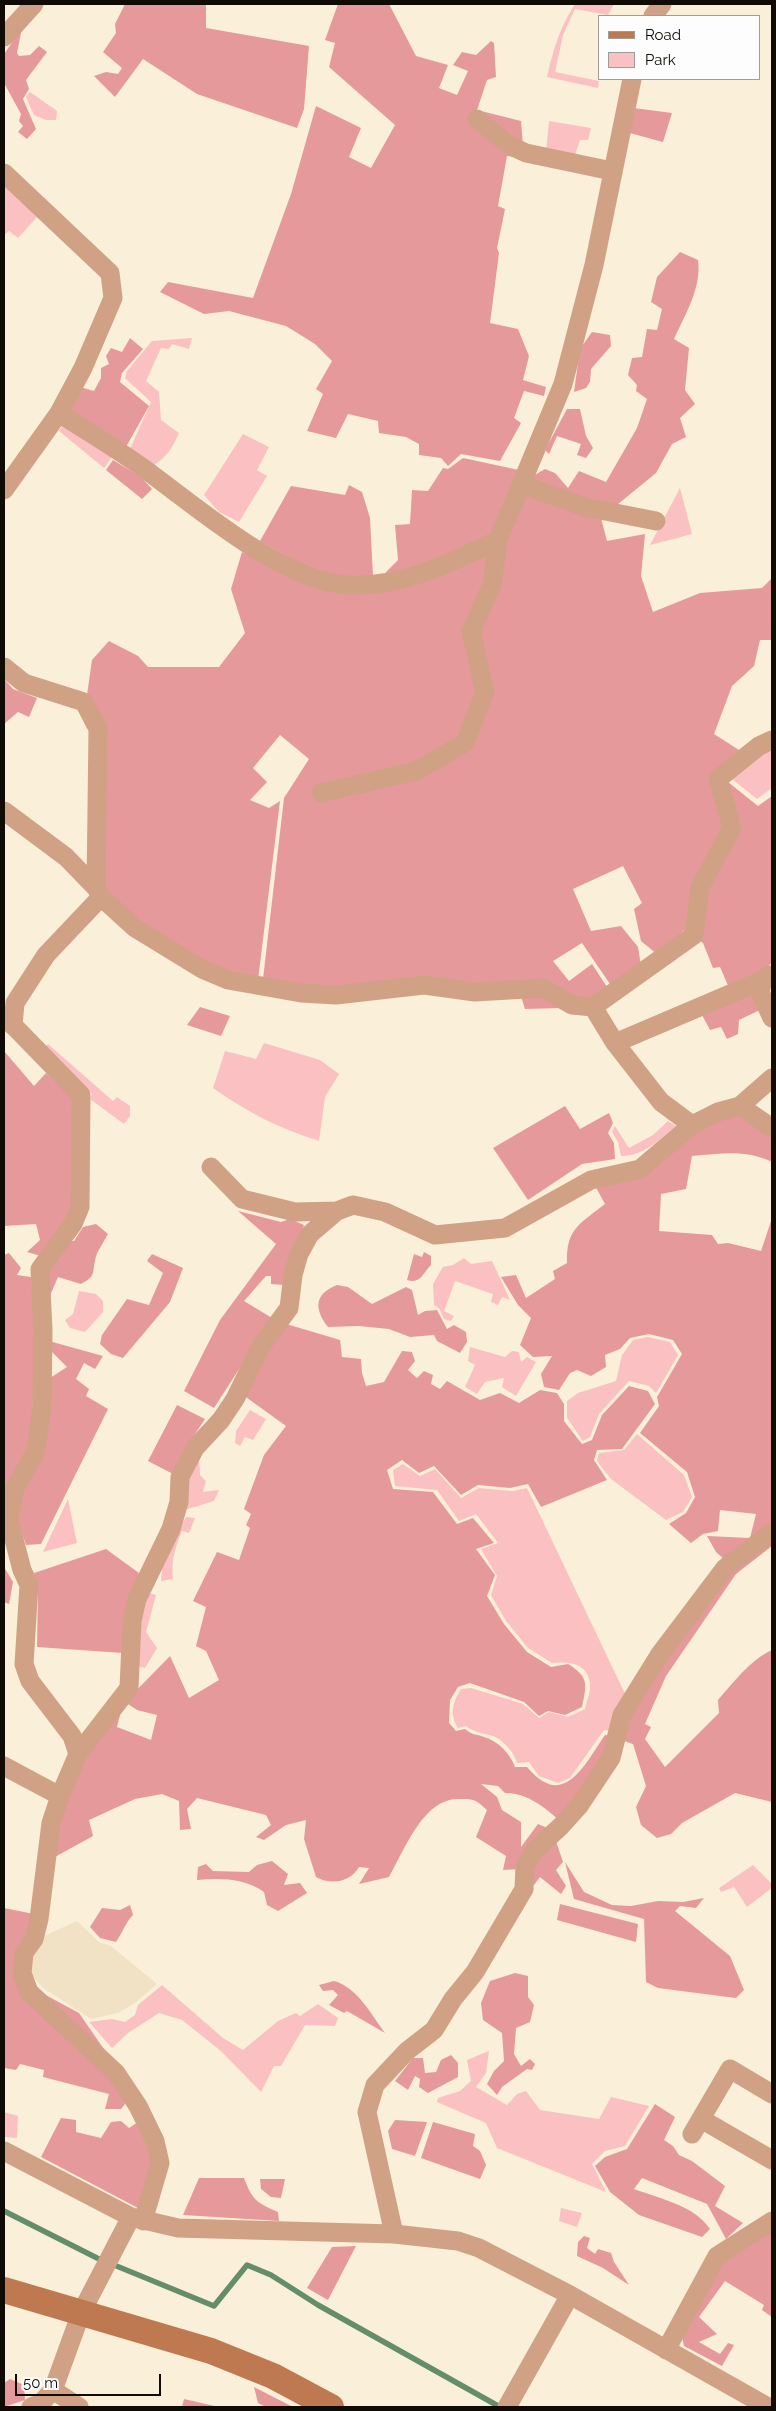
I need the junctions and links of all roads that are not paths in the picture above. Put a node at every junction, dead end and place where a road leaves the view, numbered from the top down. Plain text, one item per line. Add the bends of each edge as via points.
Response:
1 (34, 4) edge
2 (662, 4) edge
3 (654, 15) edge
4 (4, 37) edge
5 (632, 80) edge
6 (478, 119) dead end
7 (612, 171) junction
8 (4, 173) edge
9 (59, 413) junction
10 (522, 485) junction
11 (4, 490) edge
12 (656, 521) dead end
13 (498, 540) junction
14 (4, 667) edge
15 (772, 740) edge
16 (321, 793) dead end
17 (4, 811) edge
18 (98, 893) junction
19 (768, 977) edge
20 (594, 1007) junction
21 (772, 1018) edge
22 (8, 1021) edge
23 (616, 1044) junction
24 (772, 1078) edge
25 (740, 1106) junction
26 (692, 1125) junction
27 (772, 1128) edge
28 (211, 1167) dead end
29 (337, 1211) junction
30 (772, 1532) edge
31 (78, 1754) junction
32 (4, 1766) edge
33 (60, 1796) junction
34 (772, 2094) edge
35 (4, 2151) edge
36 (772, 2160) edge
37 (137, 2219) junction
38 (771, 2224) edge
39 (394, 2234) junction
40 (4, 2290) edge
41 (570, 2295) junction
42 (81, 2313) junction
43 (666, 2350) junction
44 (53, 2390) junction
45 (509, 2404) edge
46 (31, 2407) edge
47 (79, 2407) edge
48 (331, 2407) edge
49 (768, 2407) edge

1 - 4 street
2 - 3 street
5 - 7 street
6 - 7 street via 509,145 526,153
7 - 10 street via 594,265 564,384
8 - 9 street via 110,273 113,298 84,368
9 - 11 street
9 - 13 street via 152,475 213,521 312,577 347,585 384,582 442,567
10 - 12 street via 585,507
10 - 13 street
13 - 16 street via 492,585 471,632 485,692 465,743 416,771
14 - 18 street via 24,683 84,702 98,729
15 - 20 street via 759,746 718,779 732,828 700,887 694,935
17 - 18 street via 66,857
18 - 20 street via 134,928 177,955 228,980 252,986 336,995 424,985 475,992 543,988 572,1005
18 - 22 street via 46,955 15,1003
19 - 21 street via 760,992
19 - 23 street
20 - 23 street
22 - 31 street via 81,1095 80,1207 73,1224 40,1269 42,1406 36,1451 15,1488 9,1520 29,1585 24,1664 30,1680 72,1736
23 - 26 street via 661,1102
24 - 25 street
25 - 26 street via 718,1112
25 - 27 street
26 - 29 street via 640,1168 591,1180 505,1228 435,1235 369,1207 353,1205
28 - 29 street via 242,1199 295,1212
29 - 31 street via 310,1234 293,1274 289,1308 261,1346 221,1420 195,1448 180,1477 179,1502 171,1529 137,1599 132,1621 128,1688
30 - 39 street via 725,1568 660,1654 622,1715 611,1758 579,1806 535,1850 525,1866 524,1889 475,1972 434,2030 407,2051 375,2085 367,2112
31 - 33 street
32 - 33 street
33 - 37 street via 51,1823 39,1919 34,1939 24,1953 22,1973 29,1992 116,2073 138,2106 155,2141 160,2163
34 - 36 street via 730,2069 696,2126
35 - 37 street
37 - 39 street via 178,2228
37 - 42 street via 114,2250
38 - 43 street via 717,2256
39 - 41 street via 458,2241 479,2248
40 - 42 street
41 - 43 street
41 - 45 street
42 - 44 street
42 - 48 street via 211,2351 273,2376
43 - 49 street
44 - 46 street via 41,2403
44 - 47 street

